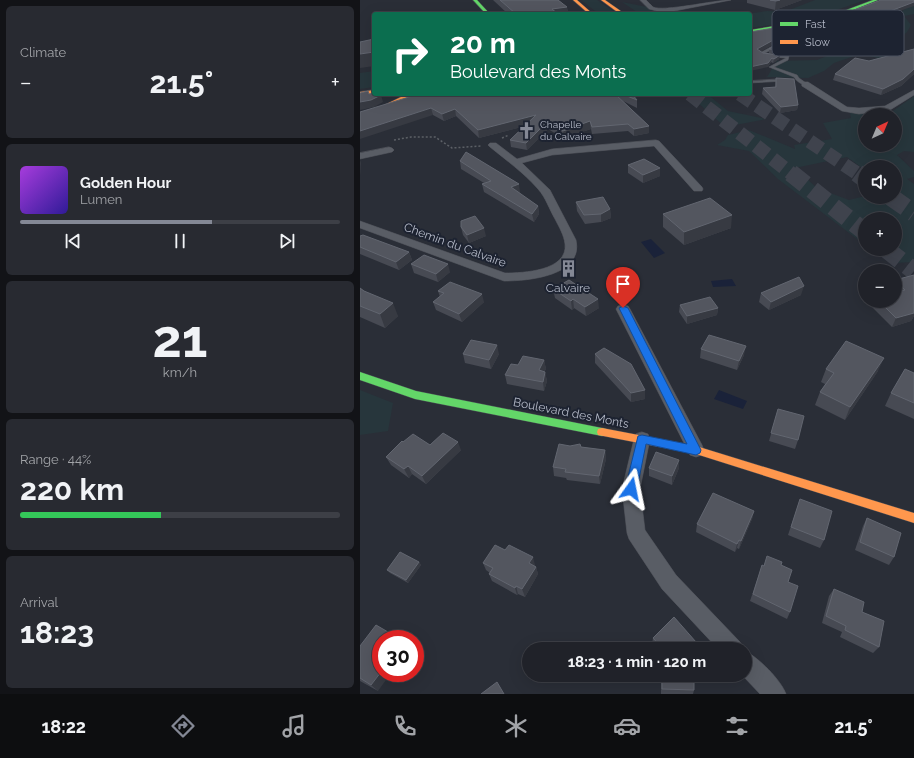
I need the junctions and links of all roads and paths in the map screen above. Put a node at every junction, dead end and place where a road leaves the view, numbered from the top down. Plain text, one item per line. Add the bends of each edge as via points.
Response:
1 (475, 0) edge
2 (575, 0) edge
3 (603, 0) edge
4 (643, 0) edge
5 (728, 0) edge
6 (876, 0) edge
7 (849, 10) edge
8 (486, 12) edge
9 (589, 12) edge
10 (620, 12) edge
11 (772, 28) edge
12 (752, 31) edge
13 (772, 48) edge
14 (772, 56) edge
15 (776, 56) edge
16 (787, 80) edge
17 (794, 81) edge
18 (752, 82) edge
19 (805, 84) junction
20 (372, 91) edge
21 (914, 92) edge
22 (360, 93) edge
23 (392, 96) edge
24 (399, 96) edge
25 (410, 96) edge
26 (405, 97) junction
27 (360, 114) edge
28 (508, 135) dead end
29 (502, 138) dead end
30 (493, 145) joint
31 (389, 146) joint
32 (360, 156) edge
33 (515, 162) junction
34 (698, 189) dead end
35 (360, 224) edge
36 (623, 308) dead end
37 (360, 376) edge
38 (642, 439) junction
39 (696, 450) junction
40 (914, 518) edge
41 (726, 642) edge
42 (752, 669) edge
43 (775, 694) edge

1 - 8 main road
2 - 9 main road
3 - 10 main road
4 - 5 street via 651,8 664,11
6 - 7 main road
11 - 12 main road
13 - 14 lane via 760,54
15 - 19 lane via 788,57 787,60 773,64 772,67 793,74
16 - 18 lane
17 - 19 lane
19 - 21 street via 845,109 858,111 887,108
20 - 22 main road
23 - 27 main road via 383,105
24 - 26 main road
25 - 26 main road
26 - 27 main road via 378,110
28 - 29 path
30 - 31 path via 452,148 435,137 411,137
30 - 33 street, Chemin du Calvaire
31 - 32 street
33 - 34 street via 552,152 656,143
33 - 35 street, Chemin du Calvaire via 546,192 568,233 571,247 567,258 557,267 538,275 504,277
36 - 39 street
37 - 38 main road, Boulevard des Monts via 416,395
38 - 39 main road, Boulevard des Monts
38 - 41 street via 631,489 636,533 668,582
39 - 40 main road, Boulevard des Monts
42 - 43 street

